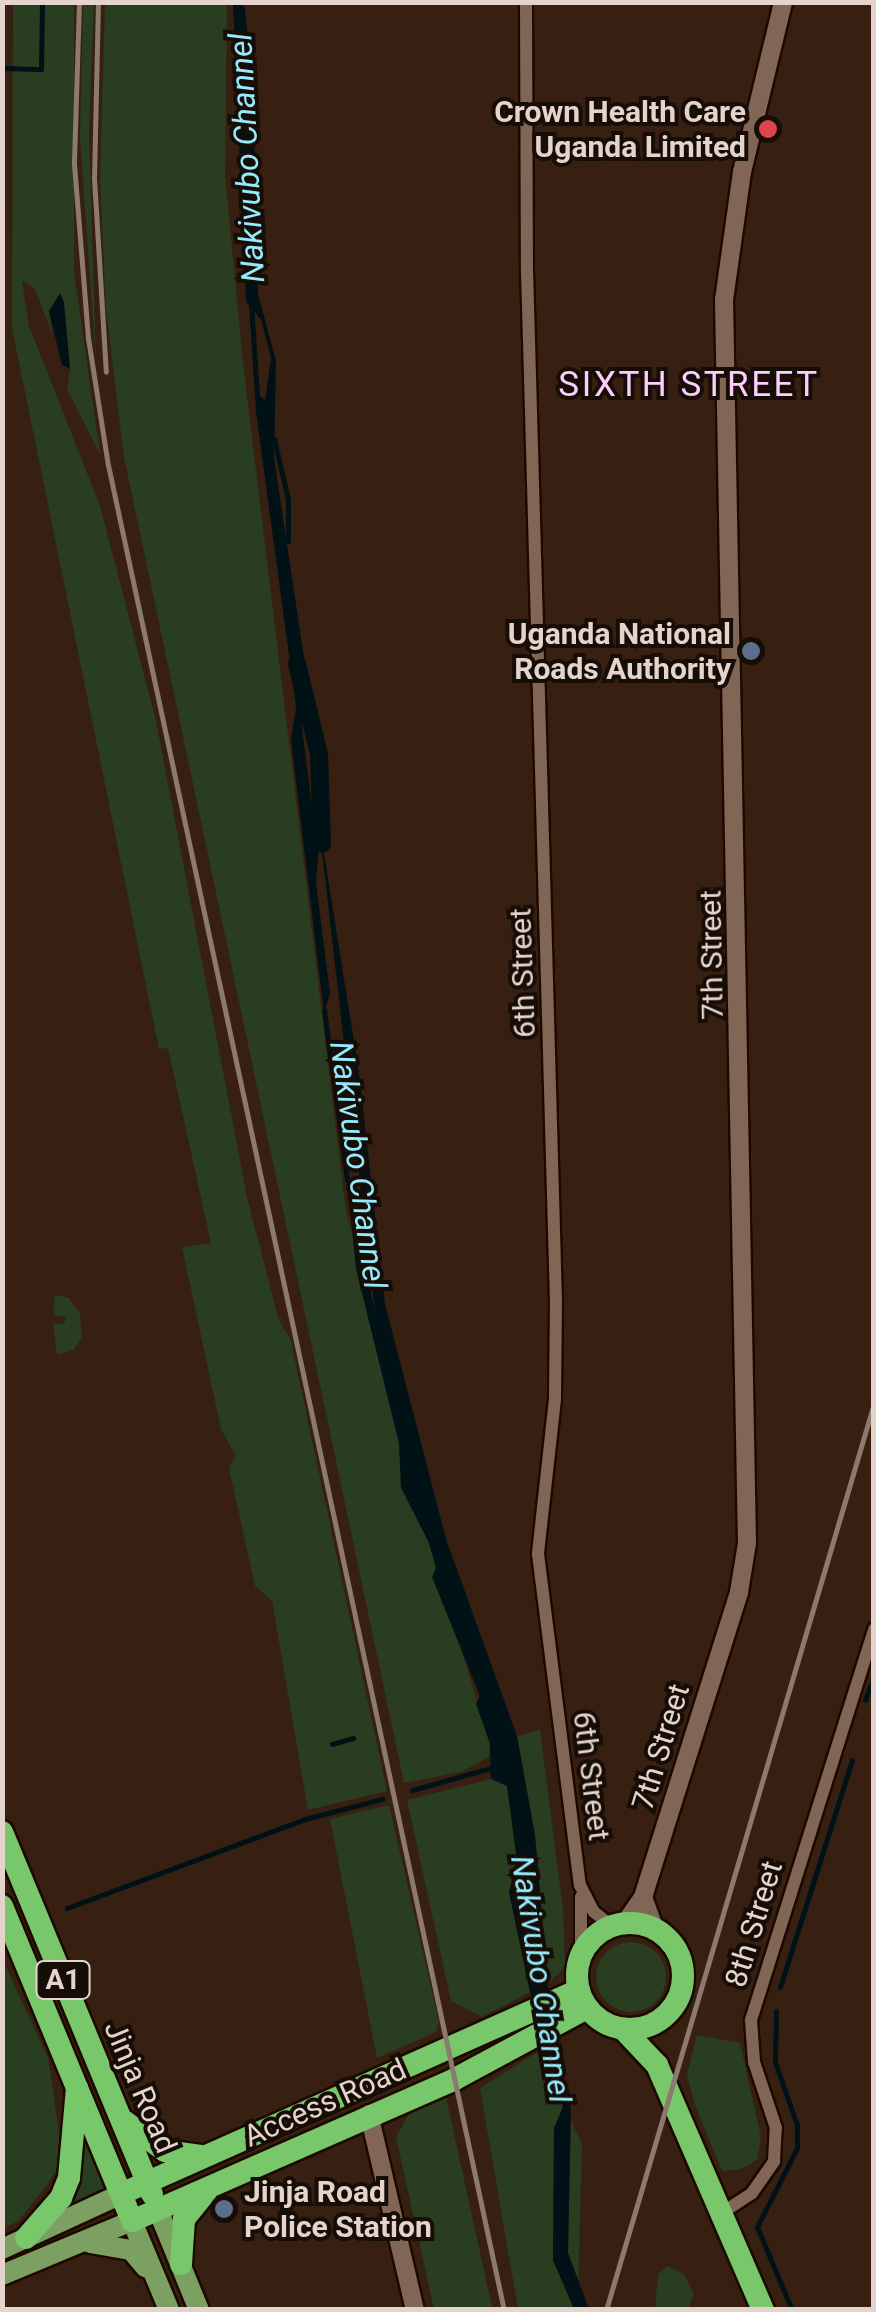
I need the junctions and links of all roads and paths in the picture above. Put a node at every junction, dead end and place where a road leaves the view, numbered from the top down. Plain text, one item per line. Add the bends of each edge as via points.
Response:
1 (526, 2) edge
2 (784, 2) edge
3 (874, 1630) edge
4 (2, 1832) edge
5 (580, 1885) junction
6 (643, 1897) junction
7 (2, 1906) edge
8 (618, 1925) junction
9 (654, 1928) junction
10 (581, 1956) junction
11 (583, 1999) junction
12 (668, 2013) junction
13 (554, 2014) junction
14 (623, 2030) junction
15 (657, 2065) junction
16 (77, 2088) junction
17 (368, 2114) junction
18 (118, 2115) junction
19 (206, 2156) junction
20 (148, 2182) junction
21 (212, 2186) junction
22 (121, 2194) junction
23 (158, 2210) junction
24 (720, 2214) junction
25 (132, 2220) junction
26 (26, 2238) junction
27 (82, 2243) junction
28 (2, 2249) edge
29 (181, 2264) junction
30 (2, 2275) edge
31 (157, 2280) junction
32 (169, 2310) edge
33 (199, 2310) edge
34 (414, 2310) edge
35 (763, 2310) edge

1 - 5 street, 6th Street via 527,270 556,1300 555,1399 538,1554
2 - 6 street, 7th Street via 742,172 724,300 747,1543 739,1592
3 - 24 street, 8th Street via 751,2020 754,2062 776,2128 774,2161 752,2193
4 - 18 highway, Jinja Road / A1
5 - 8 street, 6th Street via 594,1912
5 - 10 street
6 - 8 street, 7th Street
6 - 9 street
7 - 16 highway, Jinja Road / A1
8 - 9 highway
8 - 10 highway
9 - 12 highway via 682,1965 679,1996
10 - 11 highway
11 - 13 highway, Access Road
11 - 14 highway
12 - 14 highway via 645,2028
12 - 15 highway
13 - 17 highway, Access Road via 531,2039
13 - 19 highway, Access Road via 525,2015
14 - 15 highway
15 - 24 highway
16 - 22 highway, Jinja Road / A1
16 - 26 highway via 62,2198
17 - 21 highway, Access Road
17 - 34 street
18 - 19 highway via 165,2151
18 - 20 highway, Jinja Road / A1
19 - 20 highway, Access Road
20 - 22 highway, Access Road
20 - 23 highway, Jinja Road / A1
21 - 23 highway, Access Road
21 - 29 highway via 184,2219
22 - 25 highway, Jinja Road / A1
22 - 26 main road
23 - 25 highway, Access Road
23 - 29 main road, Jinja Road / A1
24 - 35 highway
25 - 27 main road, Access Road
25 - 31 main road, Jinja Road / A1
26 - 28 main road
27 - 30 main road, Access Road
27 - 31 main road via 131,2250
29 - 33 main road, Jinja Road / A1
31 - 32 main road, Jinja Road / A1

